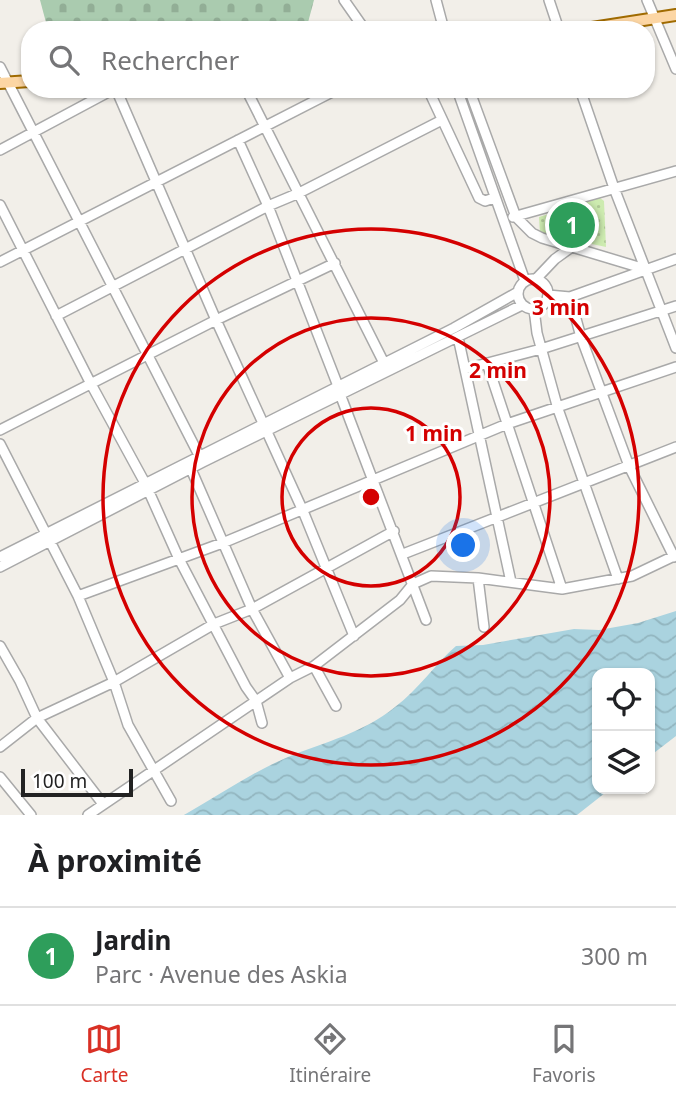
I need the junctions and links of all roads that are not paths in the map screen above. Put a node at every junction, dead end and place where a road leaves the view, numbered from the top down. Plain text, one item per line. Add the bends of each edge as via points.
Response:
1 (344, 0) edge
2 (436, 0) edge
3 (549, 0) edge
4 (648, 0) edge
5 (676, 15) edge
6 (654, 18) junction
7 (359, 21) edge
8 (443, 21) edge
9 (556, 21) edge
10 (635, 21) edge
11 (0, 67) edge
12 (676, 69) edge
13 (4, 83) edge
14 (98, 98) edge
15 (119, 98) edge
16 (251, 98) edge
17 (320, 98) edge
18 (432, 98) edge
19 (460, 98) edge
20 (473, 98) edge
21 (583, 98) edge
22 (442, 120) junction
23 (265, 126) junction
24 (34, 132) junction
25 (238, 140) junction
26 (0, 150) edge
27 (676, 171) edge
28 (156, 182) junction
29 (614, 188) junction
30 (299, 193) junction
31 (495, 198) junction
32 (0, 205) edge
33 (268, 206) junction
34 (516, 217) junction
35 (502, 219) junction
36 (80, 221) junction
37 (573, 246) junction
38 (23, 250) junction
39 (186, 250) junction
40 (676, 259) edge
41 (0, 262) edge
42 (335, 263) junction
43 (645, 269) junction
44 (531, 280) junction
45 (298, 282) junction
46 (113, 287) junction
47 (518, 292) junction
48 (548, 295) junction
49 (569, 297) junction
50 (522, 305) junction
51 (676, 306) edge
52 (534, 309) junction
53 (663, 311) junction
54 (56, 316) junction
55 (216, 320) junction
56 (458, 337) junction
57 (581, 337) junction
58 (676, 348) edge
59 (541, 349) junction
60 (148, 355) junction
61 (384, 363) junction
62 (487, 363) junction
63 (676, 367) edge
64 (465, 369) junction
65 (91, 384) junction
66 (339, 390) junction
67 (601, 393) junction
68 (558, 409) junction
69 (507, 424) junction
70 (265, 428) junction
71 (0, 430) edge
72 (481, 436) junction
73 (0, 444) edge
74 (676, 447) edge
75 (202, 459) junction
76 (629, 466) junction
77 (191, 469) junction
78 (374, 480) junction
79 (585, 485) junction
80 (147, 487) junction
81 (533, 505) junction
82 (303, 511) junction
83 (499, 518) junction
84 (394, 531) junction
85 (49, 537) junction
86 (225, 542) junction
87 (403, 555) junction
88 (675, 556) edge
89 (0, 557) edge
90 (180, 559) junction
91 (0, 567) edge
92 (326, 568) junction
93 (478, 578) junction
94 (618, 579) junction
95 (511, 582) junction
96 (413, 584) junction
97 (562, 589) junction
98 (78, 596) junction
99 (252, 609) junction
100 (426, 620) dead end
101 (214, 624) junction
102 (484, 627) dead end
103 (354, 636) junction
104 (0, 646) edge
105 (314, 666) junction
106 (290, 678) junction
107 (114, 682) junction
108 (256, 701) junction
109 (336, 706) dead end
110 (37, 718) junction
111 (262, 723) dead end
112 (0, 747) edge
113 (156, 771) junction
114 (0, 777) edge
115 (171, 801) dead end
116 (103, 804) junction
117 (31, 815) edge
118 (89, 815) edge

1 - 7 street
2 - 8 street
3 - 9 street
4 - 6 street
5 - 6 main road
6 - 10 main road
6 - 12 street
11 - 13 street
13 - 24 street
14 - 24 street
15 - 28 street
16 - 23 street
17 - 23 street
18 - 22 street
19 - 31 street
20 - 34 street
21 - 29 street
22 - 30 street
22 - 31 street via 479,198
23 - 25 street
23 - 30 street
24 - 26 street
24 - 36 street
25 - 28 street
25 - 33 street
27 - 29 street
28 - 36 street
28 - 39 street
29 - 34 street
29 - 43 street
30 - 33 street
30 - 42 street
31 - 35 street
32 - 38 street
33 - 39 street
33 - 45 street
34 - 35 street
34 - 37 street via 532,233
35 - 44 street
36 - 38 street
36 - 46 street
37 - 43 street
37 - 44 street
38 - 41 street
38 - 54 street
39 - 46 street
39 - 55 street
40 - 43 street
42 - 45 street
42 - 61 street
43 - 49 street
43 - 53 street
44 - 47 street
44 - 48 street via 545,285
45 - 55 street
45 - 66 street
46 - 54 street
46 - 60 street
47 - 50 street
47 - 61 street
48 - 49 street
48 - 52 street via 544,305
49 - 57 street
50 - 52 street
50 - 56 street
51 - 53 street
52 - 59 street
53 - 57 street
53 - 58 street
54 - 65 street
55 - 60 street
55 - 70 street
56 - 64 street
56 - 66 street
57 - 59 street
57 - 67 street
59 - 62 street
59 - 68 street
60 - 65 street
60 - 75 street
61 - 66 street
62 - 64 street
62 - 69 street
63 - 67 street
64 - 72 street
65 - 71 street
65 - 80 street
66 - 70 street
66 - 78 street
67 - 68 street
67 - 76 street
68 - 69 street
68 - 79 street
69 - 72 street
69 - 81 street
70 - 75 street
70 - 82 street
72 - 78 street
72 - 83 street
73 - 85 street
74 - 76 street
75 - 77 street
75 - 80 street
76 - 79 street
76 - 88 street
77 - 80 street
77 - 86 street
78 - 82 street
78 - 84 street
79 - 81 street
79 - 94 street
80 - 85 street
80 - 90 street
81 - 83 street
81 - 97 street
82 - 86 street
82 - 92 street
83 - 87 street
83 - 95 street
84 - 87 street
84 - 92 street
85 - 89 street
85 - 91 street
85 - 98 street
86 - 90 street
86 - 99 street
87 - 96 street
88 - 94 street
90 - 98 street
90 - 101 street
92 - 99 street
92 - 103 street
93 - 95 street
93 - 96 street via 431,576
93 - 102 street
94 - 97 street
95 - 97 street
96 - 100 street
96 - 103 street
98 - 107 street
99 - 101 street
99 - 106 street
101 - 107 street
101 - 108 street
103 - 105 street
104 - 110 street
105 - 106 street
105 - 109 street
106 - 108 street
107 - 110 street
107 - 113 street via 128,725
108 - 111 street
108 - 113 street
110 - 112 street
110 - 116 street
113 - 115 street
113 - 116 street
114 - 117 street
116 - 118 street

